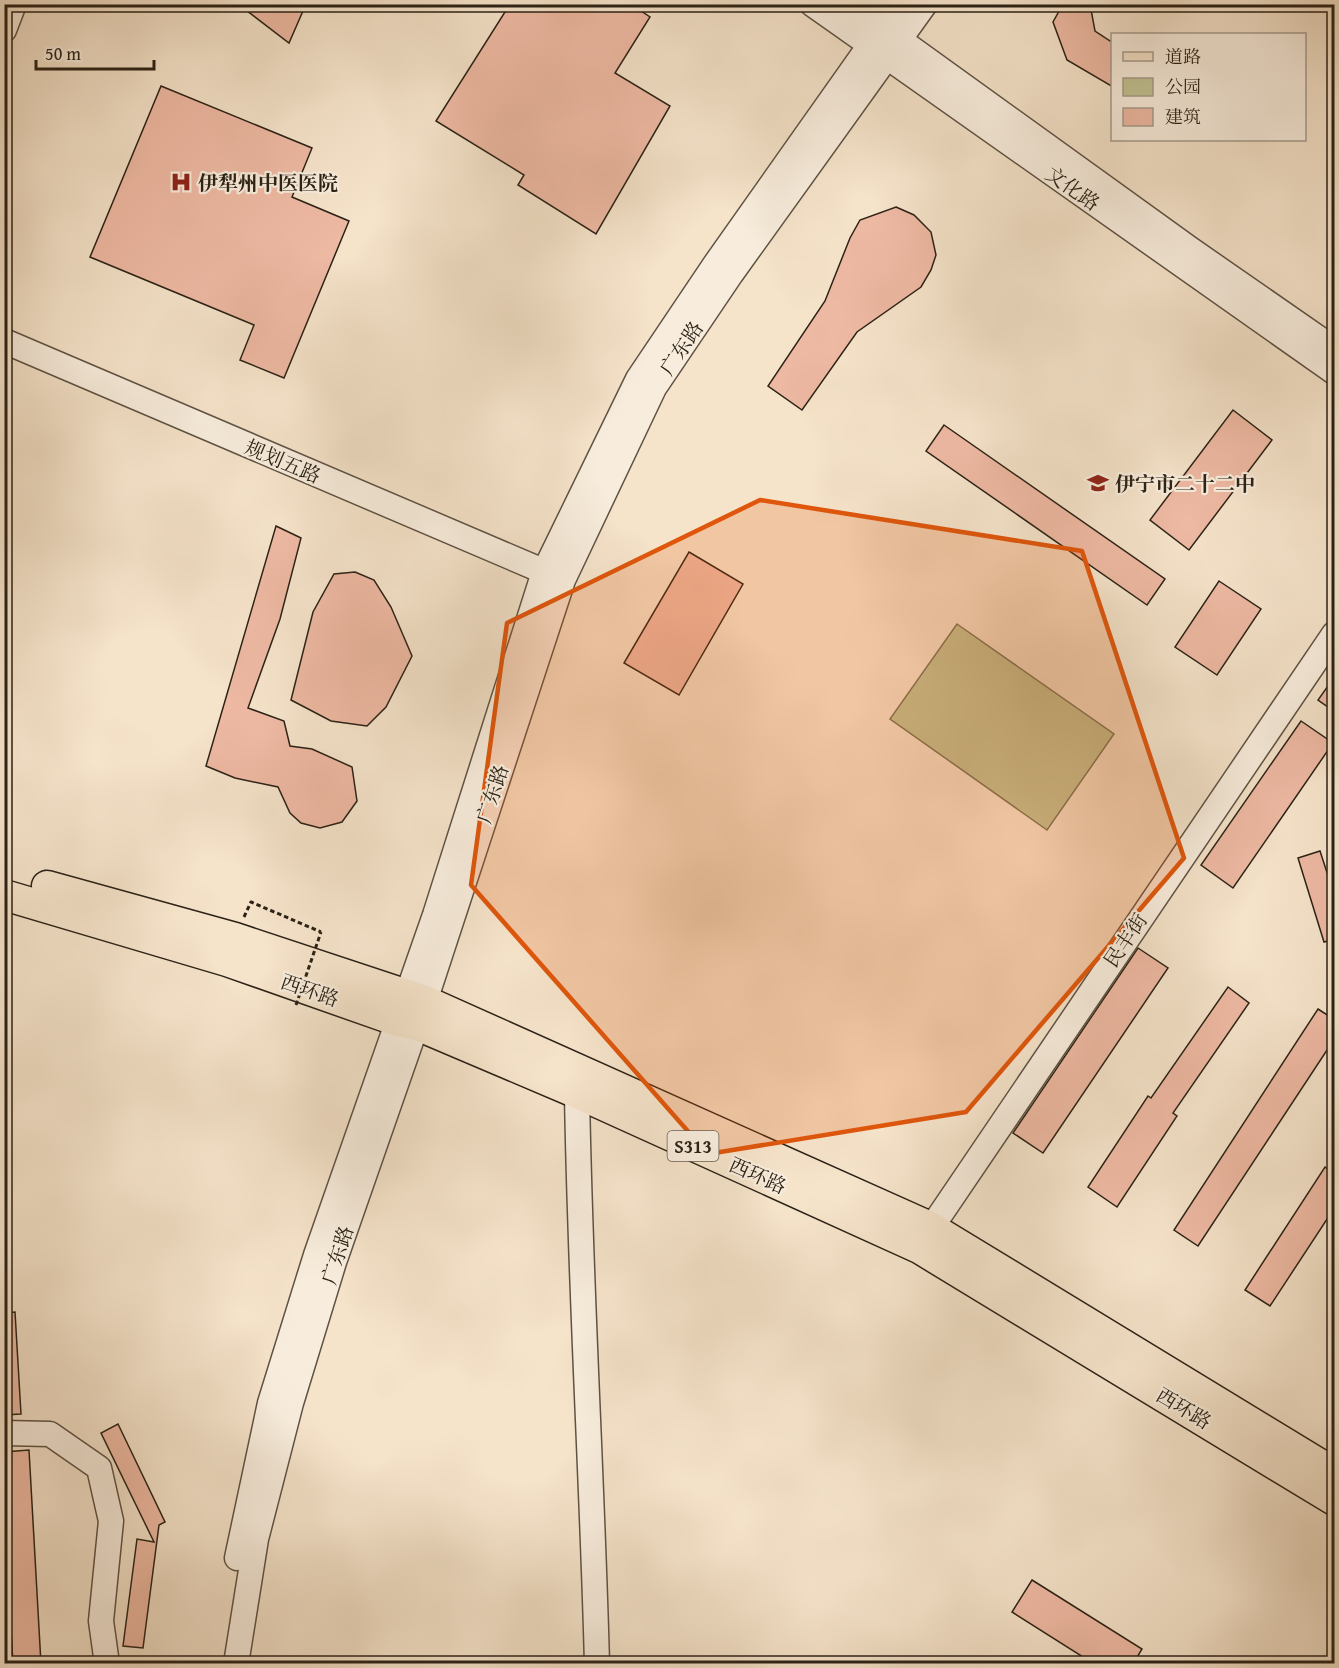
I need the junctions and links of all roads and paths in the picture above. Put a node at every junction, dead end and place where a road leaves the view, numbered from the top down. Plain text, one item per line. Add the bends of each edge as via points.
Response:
1 (14, 4) edge
2 (812, 4) edge
3 (850, 4) edge
4 (899, 4) edge
5 (925, 4) edge
6 (4, 30) edge
7 (885, 42) junction
8 (4, 341) edge
9 (1335, 349) edge
10 (1335, 372) edge
11 (553, 576) junction
12 (1335, 634) edge
13 (4, 874) edge
14 (4, 895) edge
15 (251, 902) dead end
16 (296, 1005) dead end
17 (412, 1010) junction
18 (576, 1093) junction
19 (924, 1238) junction
20 (4, 1433) edge
21 (1335, 1473) edge
22 (1335, 1500) edge
23 (107, 1664) edge
24 (220, 1664) edge
25 (236, 1664) edge
26 (597, 1664) edge

1 - 6 street
2 - 7 street, 文化路
3 - 7 street, 文化路
4 - 7 street, 广东路
5 - 7 street, 广东路
7 - 9 street, 文化路
7 - 10 street, 文化路
7 - 11 street, 广东路 via 716,262 638,379
8 - 11 street, 规划五路
11 - 17 street, 广东路
12 - 19 street, 民丰街
13 - 17 main road, 西环路 / S313 via 235,938
14 - 17 main road, 西环路 / S313 via 227,961
15 - 16 path, bridge via 321,932
17 - 18 main road, 西环路 / S313
17 - 19 main road, 西环路 / S313
17 - 24 street, 广东路 via 316,1255 270,1403 240,1534
17 - 25 street, 广东路 via 291,1403 256,1539
18 - 19 main road, 西环路 / S313
18 - 26 street
19 - 21 main road, 西环路 / S313
19 - 22 main road, 西环路 / S313
20 - 23 street via 50,1434 99,1468 111,1521 101,1621

